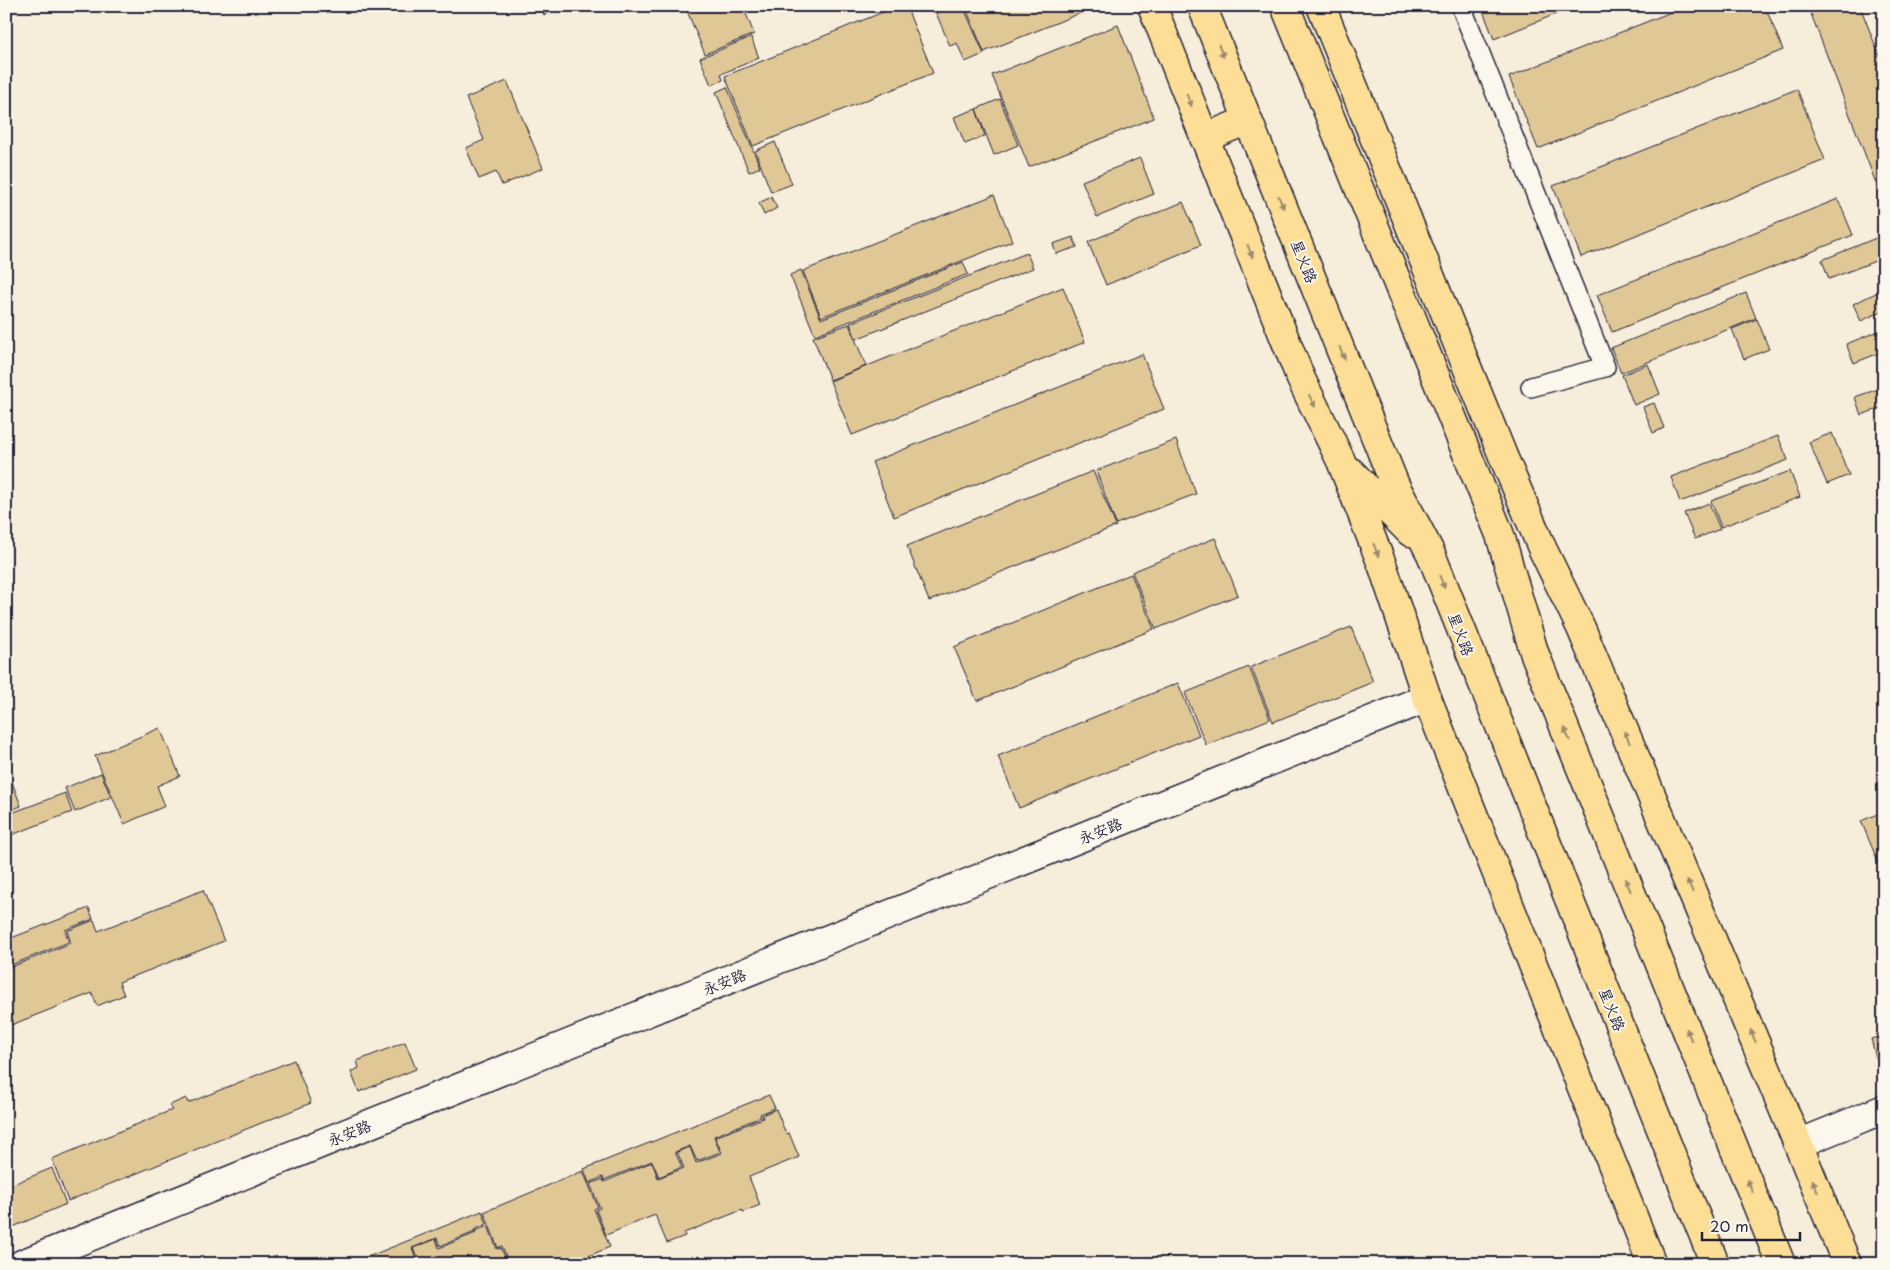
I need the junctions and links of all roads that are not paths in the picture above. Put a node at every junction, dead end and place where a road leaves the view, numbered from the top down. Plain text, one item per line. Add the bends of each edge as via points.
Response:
1 (1152, 6) edge
2 (1202, 6) edge
3 (1285, 6) edge
4 (1321, 6) edge
5 (1462, 6) edge
6 (1248, 120) junction
7 (1204, 138) junction
8 (1531, 387) dead end
9 (1449, 414) junction
10 (1341, 462) junction
11 (1542, 548) junction
12 (1431, 554) junction
13 (1427, 698) junction
14 (1884, 1109) edge
15 (1798, 1144) junction
16 (22, 1264) edge
17 (1652, 1264) edge
18 (1715, 1264) edge
19 (1781, 1264) edge
20 (1846, 1264) edge

1 -> 7 main road
2 -> 6 main road, 星火路
3 - 9 main road
4 - 11 main road
5 - 8 lane via 1605,367
6 - 7 main road
6 -> 12 main road, 星火路 via 1395,485
7 -> 10 main road via 1301,379
9 - 11 main road
19 -> 9 main road via 1534,652 1500,535
10 - 12 main road
10 -> 13 main road via 1383,567
15 -> 11 main road via 1581,628
12 -> 18 main road, 星火路
13 - 16 street, 永安路
13 - 17 main road
14 - 15 street
20 -> 15 main road

